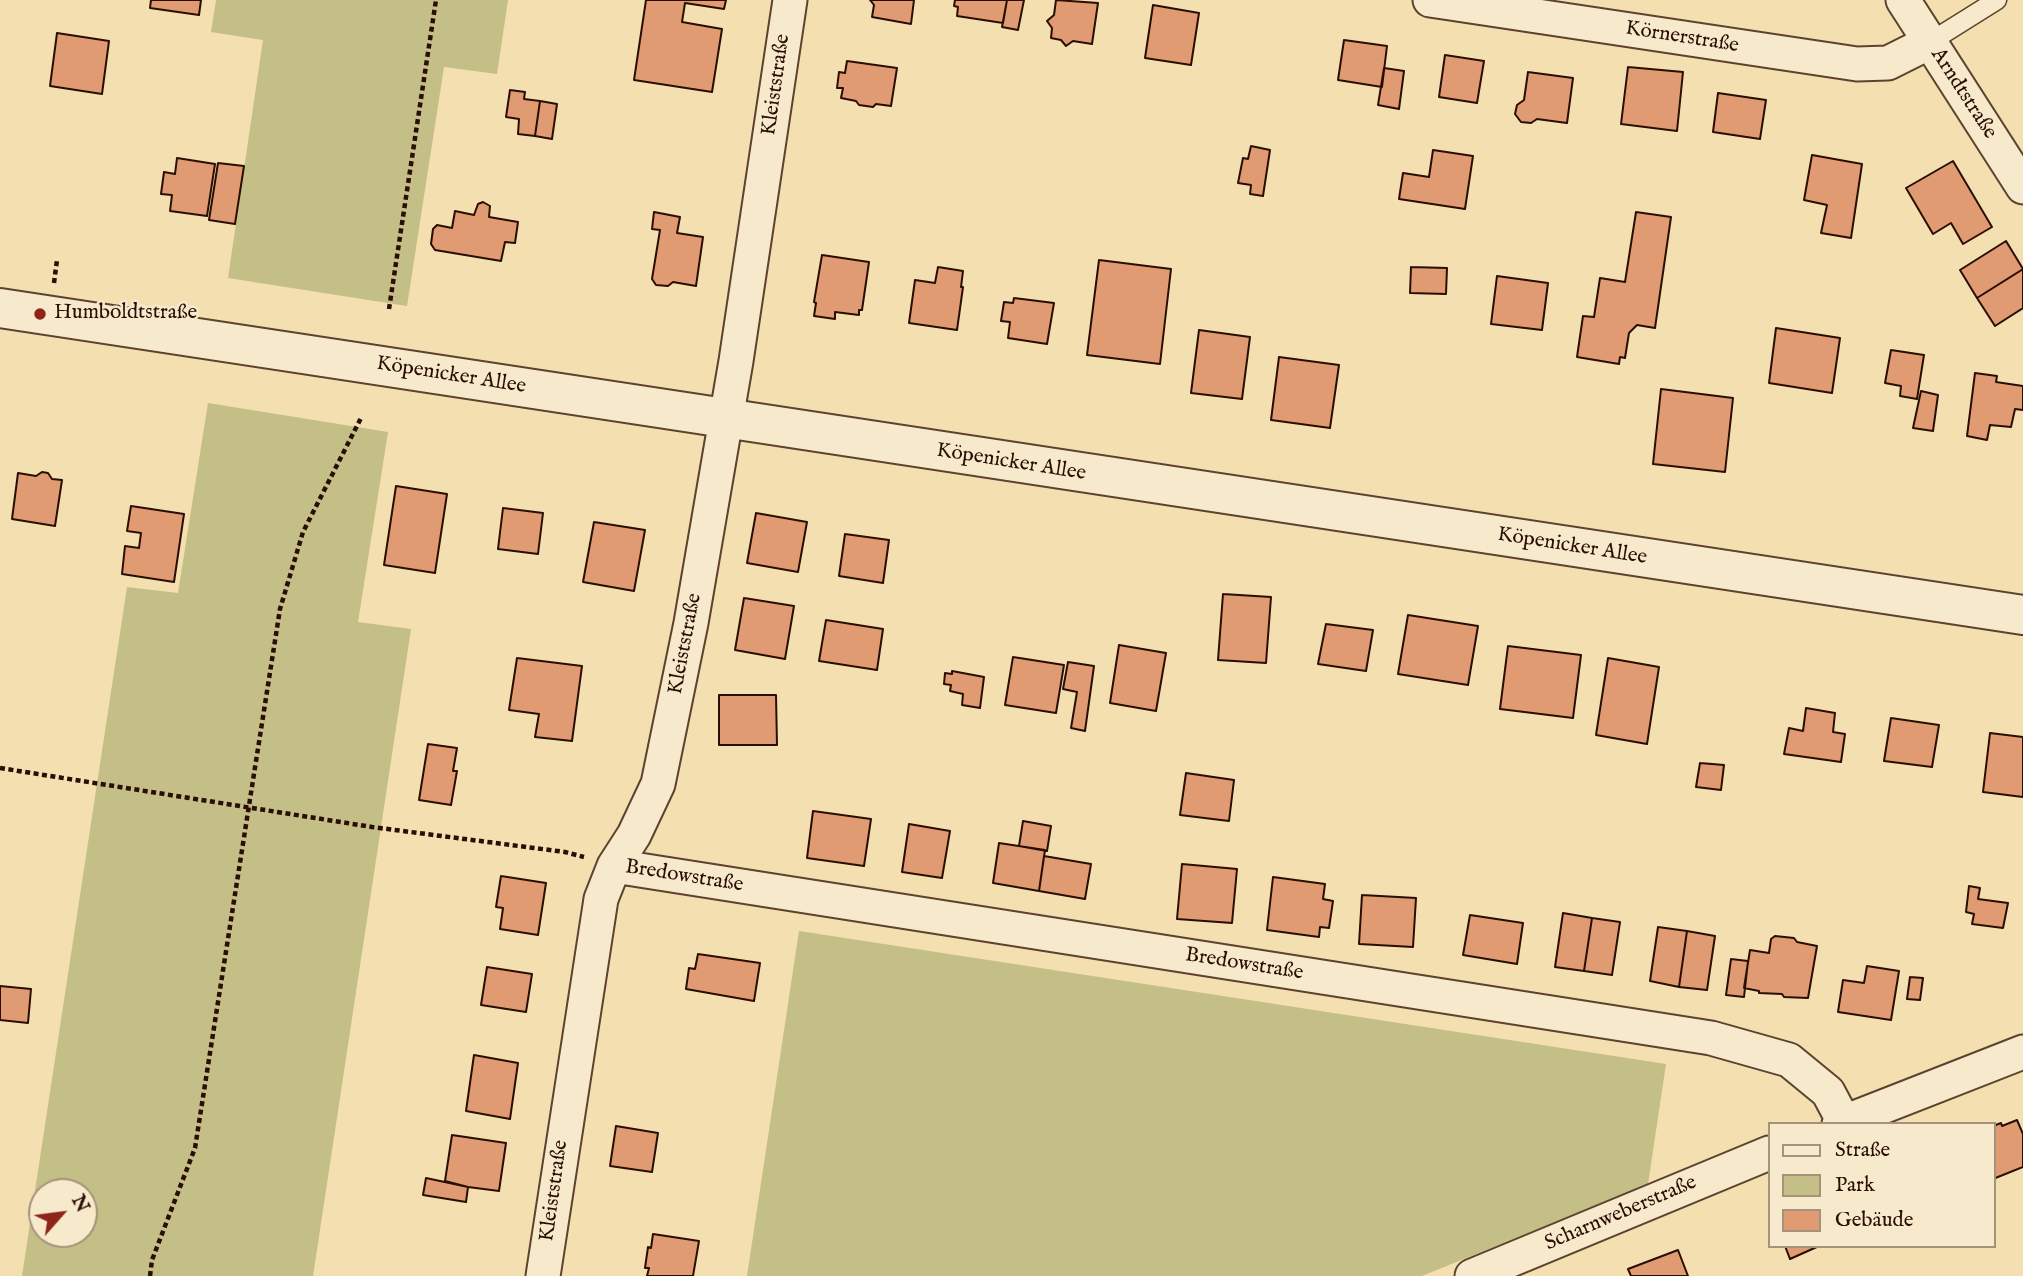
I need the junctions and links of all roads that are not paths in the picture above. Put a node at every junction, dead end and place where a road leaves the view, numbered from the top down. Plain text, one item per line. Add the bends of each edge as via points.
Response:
1 (790, 0) edge
2 (1430, 0) edge
3 (1903, 0) edge
4 (1997, 0) edge
5 (1930, 42) junction
6 (2023, 187) edge
7 (0, 308) edge
8 (727, 419) junction
9 (2023, 615) edge
10 (614, 866) junction
11 (2023, 1052) edge
12 (1841, 1122) edge
13 (1844, 1122) edge
14 (1768, 1153) edge
15 (543, 1276) edge
16 (1472, 1276) edge

1 - 8 street, Kleiststraße
2 - 5 street, Körnerstraße via 1857,64 1888,63
3 - 5 street, Arndtstraße
4 - 5 lane
5 - 6 street, Arndtstraße
7 - 8 street, Köpenicker Allee
8 - 9 street, Köpenicker Allee
8 - 10 street, Kleiststraße via 658,784
10 - 12 street, Bredowstraße via 1711,1038 1789,1060 1828,1092
10 - 15 street, Kleiststraße via 601,900
11 - 13 street
14 - 16 street, Scharnweberstraße

